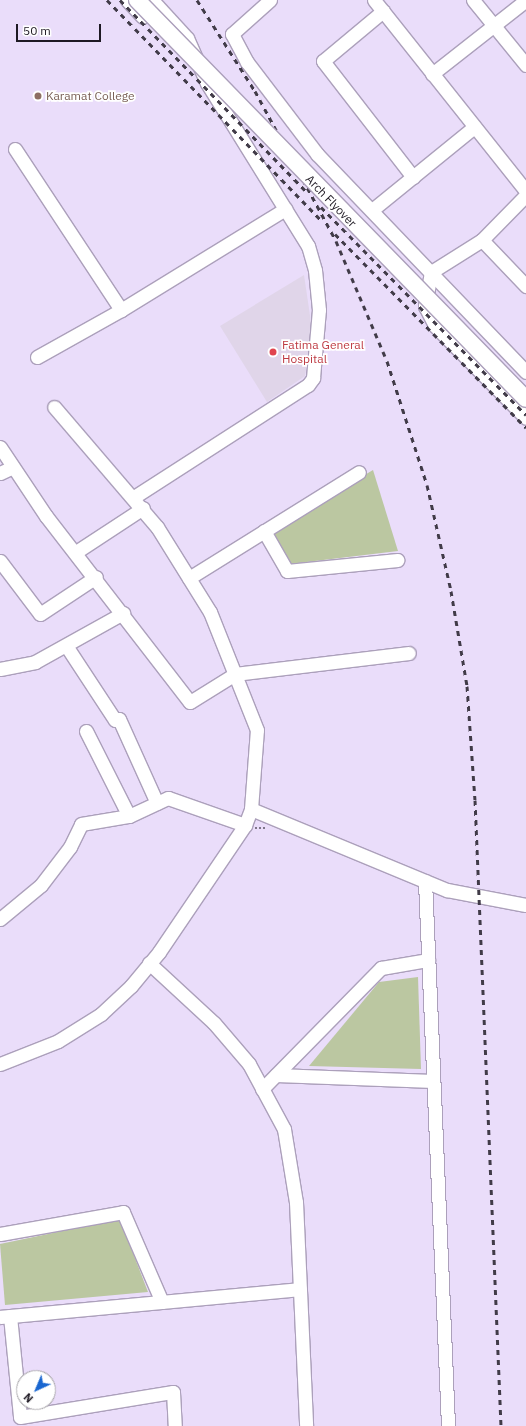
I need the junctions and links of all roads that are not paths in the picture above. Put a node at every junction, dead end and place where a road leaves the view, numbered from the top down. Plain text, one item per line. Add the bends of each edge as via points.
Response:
1 (126, 0) edge
2 (137, 0) edge
3 (152, 0) edge
4 (270, 0) edge
5 (374, 0) edge
6 (473, 0) edge
7 (526, 0) edge
8 (383, 11) junction
9 (494, 26) junction
10 (526, 65) edge
11 (432, 74) junction
12 (207, 83) junction
13 (474, 127) junction
14 (15, 149) dead end
15 (413, 177) junction
16 (525, 199) edge
17 (285, 209) junction
18 (372, 210) junction
19 (482, 240) junction
20 (431, 272) junction
21 (526, 286) edge
22 (121, 310) junction
23 (37, 357) dead end
24 (526, 372) edge
25 (526, 399) edge
26 (54, 407) dead end
27 (526, 418) edge
28 (0, 447) edge
29 (13, 467) junction
30 (359, 472) dead end
31 (0, 473) edge
32 (134, 497) junction
33 (143, 508) junction
34 (264, 531) junction
35 (76, 553) junction
36 (397, 560) dead end
37 (0, 561) edge
38 (96, 577) junction
39 (189, 578) junction
40 (123, 613) junction
41 (67, 647) junction
42 (409, 652) dead end
43 (0, 669) edge
44 (235, 674) junction
45 (86, 731) dead end
46 (157, 803) junction
47 (251, 809) junction
48 (129, 816) junction
49 (245, 825) junction
50 (425, 881) junction
51 (526, 905) edge
52 (0, 919) edge
53 (428, 960) junction
54 (149, 963) junction
55 (0, 1064) edge
56 (276, 1075) junction
57 (433, 1081) junction
58 (262, 1089) junction
59 (0, 1234) edge
60 (300, 1289) junction
61 (162, 1302) junction
62 (5, 1317) edge
63 (175, 1426) edge
64 (306, 1426) edge
65 (448, 1426) edge

1 - 12 street
2 - 25 main road, Arch Flyover, bridge
3 - 12 street via 187,38
4 - 18 street via 232,34 247,62 317,154
5 - 8 street
6 - 9 street
7 - 9 street
8 - 11 street
8 - 15 street via 323,61
9 - 10 street
9 - 11 street
11 - 13 street
12 - 17 street
13 - 15 street
13 - 16 street
14 - 22 street
15 - 18 street
16 - 19 street
17 - 22 street
17 - 32 street via 308,246 315,270 319,310 313,378 308,385
18 - 20 street
19 - 20 street
19 - 21 street
20 - 24 street
20 - 27 street via 424,306 435,326
22 - 23 street
26 - 32 street
28 - 29 street
29 - 31 street
29 - 35 street
30 - 34 street
32 - 33 street
33 - 35 street
33 - 39 street
34 - 36 street via 287,571
34 - 39 street
35 - 38 street
37 - 38 street via 40,614
38 - 40 street
39 - 44 street via 210,612
40 - 41 street
40 - 44 street via 190,702
41 - 43 street via 35,662
41 - 46 street via 115,720 119,719
42 - 44 street
44 - 47 street via 257,730
45 - 48 street
46 - 48 street
46 - 49 street via 168,798
47 - 49 street
47 - 50 street
48 - 52 street via 81,824 70,847 41,885
49 - 54 street
50 - 51 street via 447,890
50 - 53 street
53 - 56 street via 381,968
53 - 57 street
54 - 55 street via 101,1014 58,1041
54 - 58 street via 214,1023 249,1064
56 - 57 street
56 - 58 street
57 - 65 street
58 - 60 street via 284,1129 296,1202
59 - 61 street via 123,1212
60 - 61 street
60 - 64 street
61 - 62 street
62 - 63 street via 20,1417 173,1392

